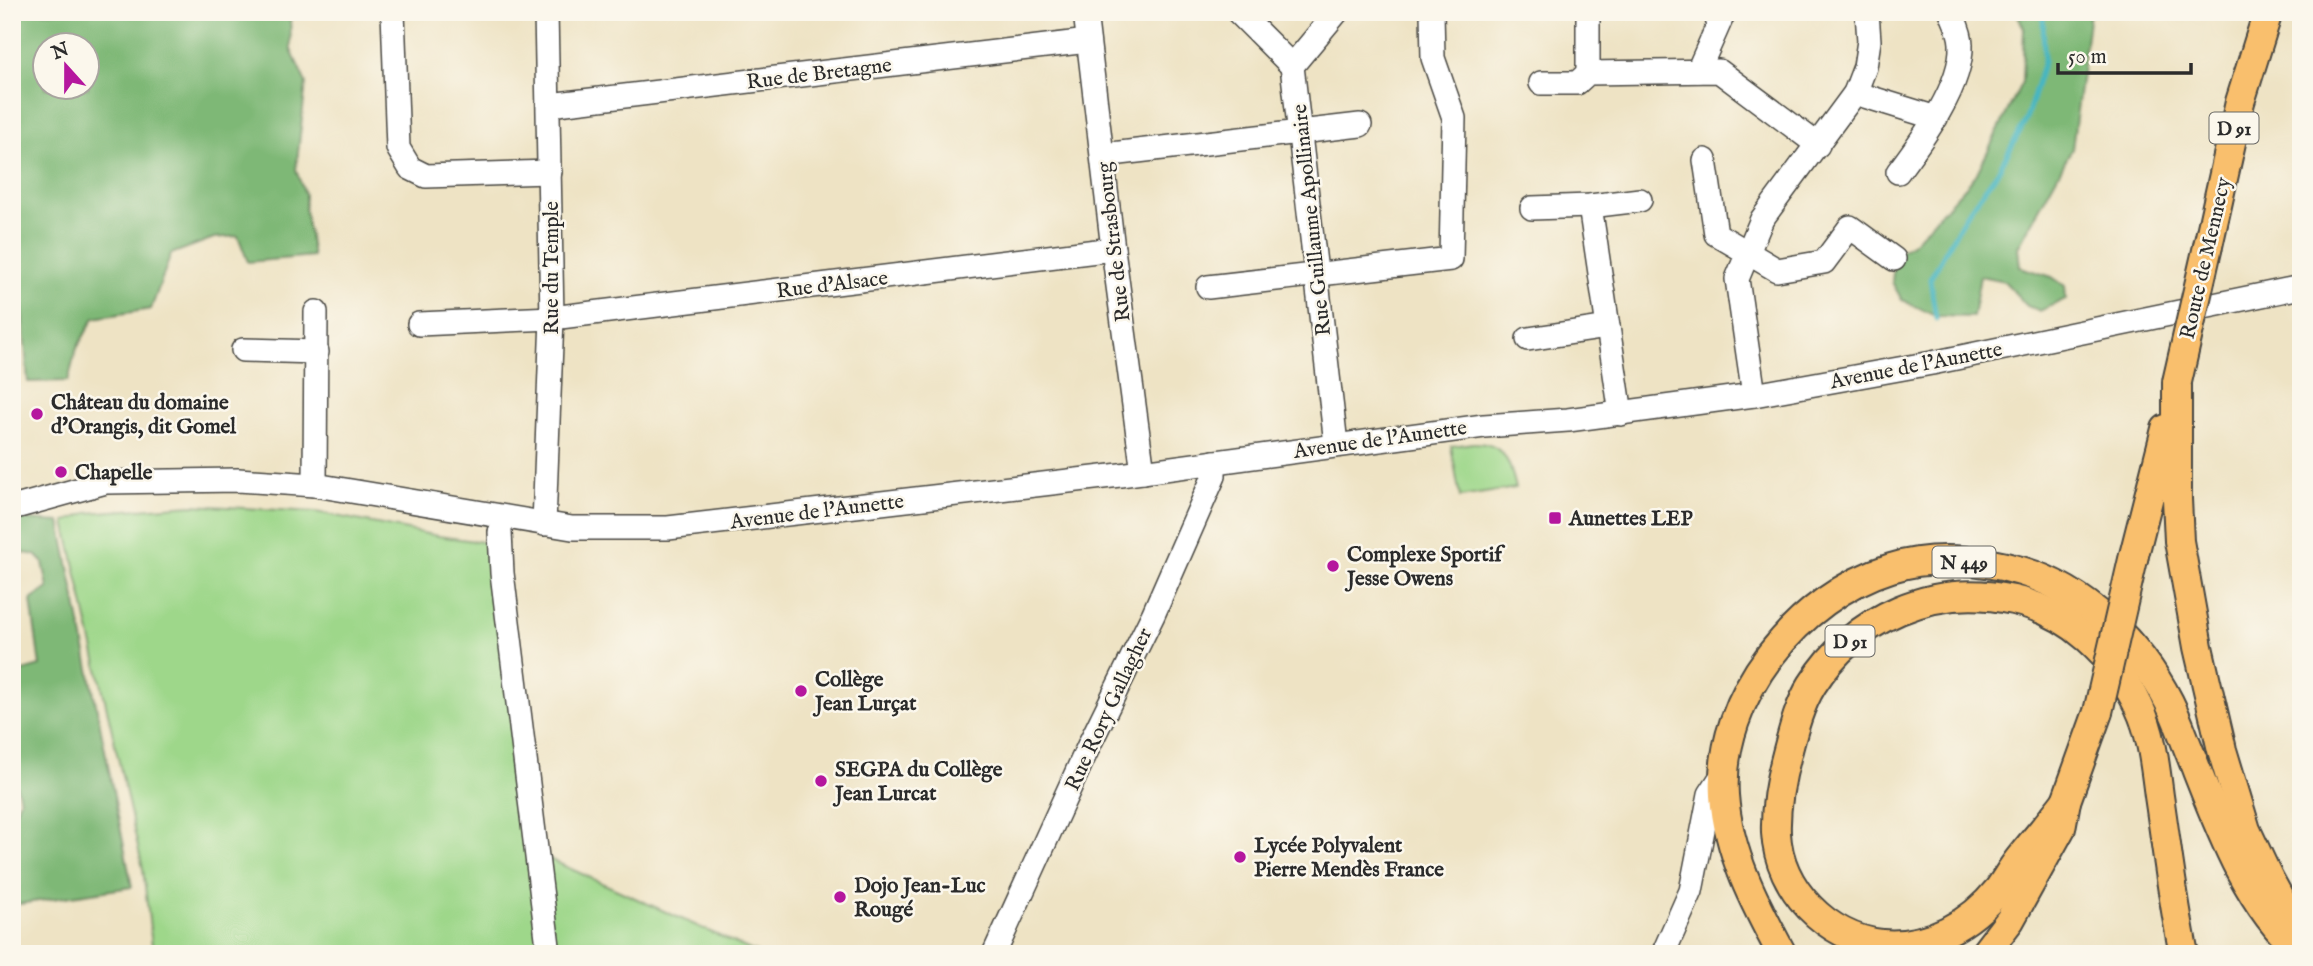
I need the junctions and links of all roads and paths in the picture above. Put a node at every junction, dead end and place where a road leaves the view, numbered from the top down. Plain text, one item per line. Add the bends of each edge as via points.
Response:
1 (393, 12) edge
2 (546, 12) edge
3 (1086, 12) edge
4 (1238, 12) edge
5 (1432, 12) edge
6 (1588, 12) edge
7 (1724, 12) edge
8 (1867, 12) edge
9 (1951, 12) edge
10 (2268, 12) edge
11 (1335, 13) edge
12 (1088, 41) junction
13 (1292, 66) junction
14 (1698, 71) junction
15 (1588, 73) junction
16 (1541, 83) dead end
17 (1855, 93) junction
18 (549, 105) junction
19 (1936, 118) junction
20 (1360, 125) dead end
21 (1301, 131) junction
22 (1818, 145) junction
23 (1102, 155) junction
24 (1705, 160) dead end
25 (550, 172) junction
26 (1898, 172) dead end
27 (1640, 200) dead end
28 (1590, 206) junction
29 (1532, 208) dead end
30 (1113, 249) junction
31 (1747, 252) junction
32 (1894, 258) dead end
33 (1316, 275) junction
34 (2301, 286) edge
35 (1208, 287) dead end
36 (316, 312) dead end
37 (552, 318) junction
38 (419, 324) dead end
39 (1608, 327) junction
40 (1528, 339) dead end
41 (243, 350) dead end
42 (317, 352) junction
43 (2177, 382) junction
44 (1754, 395) junction
45 (1621, 414) junction
46 (1528, 424) joint
47 (1336, 444) junction
48 (1214, 462) junction
49 (1143, 472) junction
50 (315, 485) junction
51 (12, 508) edge
52 (544, 524) junction
53 (500, 532) dead end
54 (1725, 771) junction
55 (2059, 817) junction
56 (2301, 940) edge
57 (2301, 952) edge
58 (549, 954) edge
59 (994, 954) edge
60 (1663, 954) edge
61 (1782, 954) edge
62 (1964, 954) edge
63 (1984, 954) edge
64 (2184, 954) edge

1 - 25 street via 398,148 410,168 426,176
2 - 18 street, Rue du Temple
3 - 12 street, Rue de Strasbourg
4 - 13 street
5 - 33 street via 1433,58 1454,118 1451,259
6 - 15 street
7 - 14 street
8 - 17 street via 1869,41
9 - 19 street via 1961,41 1960,58
10 - 43 main road, Route de Mennecy / D 91, bridge via 2241,102
11 - 13 street
12 - 18 street, Rue de Bretagne
12 - 23 street, Rue de Strasbourg
13 - 21 street, Rue Guillaume Apollinaire
14 - 15 street
14 - 22 street via 1719,71
15 - 16 street via 1577,83
17 - 19 street
17 - 22 street
18 - 25 street, Rue du Temple
19 - 26 street
20 - 21 street
21 - 23 street
21 - 33 street, Rue Guillaume Apollinaire
22 - 31 street via 1762,219
23 - 30 street, Rue de Strasbourg
24 - 31 street via 1716,234
25 - 37 street, Rue du Temple
27 - 28 street
28 - 29 street
28 - 39 street
30 - 37 street, Rue d'Alsace
30 - 49 street, Rue de Strasbourg
31 - 32 street via 1777,270 1824,262 1850,227
31 - 44 street via 1737,279
33 - 35 street
33 - 47 street, Rue Guillaume Apollinaire
34 - 44 street, Avenue de l’Aunette
36 - 42 street
37 - 38 street, Rue d'Alsace
37 - 52 street, Rue du Temple
39 - 40 street
39 - 45 street
41 - 42 street
42 - 50 street
43 - 55 main road, D 91, bridge via 2098,712
43 - 56 main road, D 91 via 2179,541 2198,647 2246,831
44 - 45 street, Avenue de l’Aunette
45 - 46 street, Avenue de l’Aunette
46 - 47 street, Avenue de l'Aunette via 1484,425
47 - 48 street, Avenue de l'Aunette
48 - 49 street, Avenue de l'Aunette
48 - 59 street, Rue Rory Gallagher via 1214,476 1153,615
49 - 52 street, Avenue de l'Aunette via 668,528
50 - 51 street, Avenue de l'Aunette via 238,480 106,482
50 - 52 street, Avenue de l'Aunette
53 - 58 street
54 - 57 main road, N 449 via 1733,730 1763,664 1785,636 1832,597 1890,568 1919,562 1981,562 2018,570 2074,594 2104,618 2152,673 2262,909
54 - 60 street via 1710,794 1692,891
54 - 61 main road, N 449 via 1728,828 1744,878
55 - 62 main road via 1999,910
55 - 63 main road via 2010,920
55 - 64 main road, D 91 via 1979,910 1930,940 1908,944 1859,940 1817,915 1801,899 1785,869 1776,835 1781,776 1800,711 1812,685 1839,650 1886,615 1940,597 1998,596 2028,603 2058,617 2104,652 2141,710 2150,738

